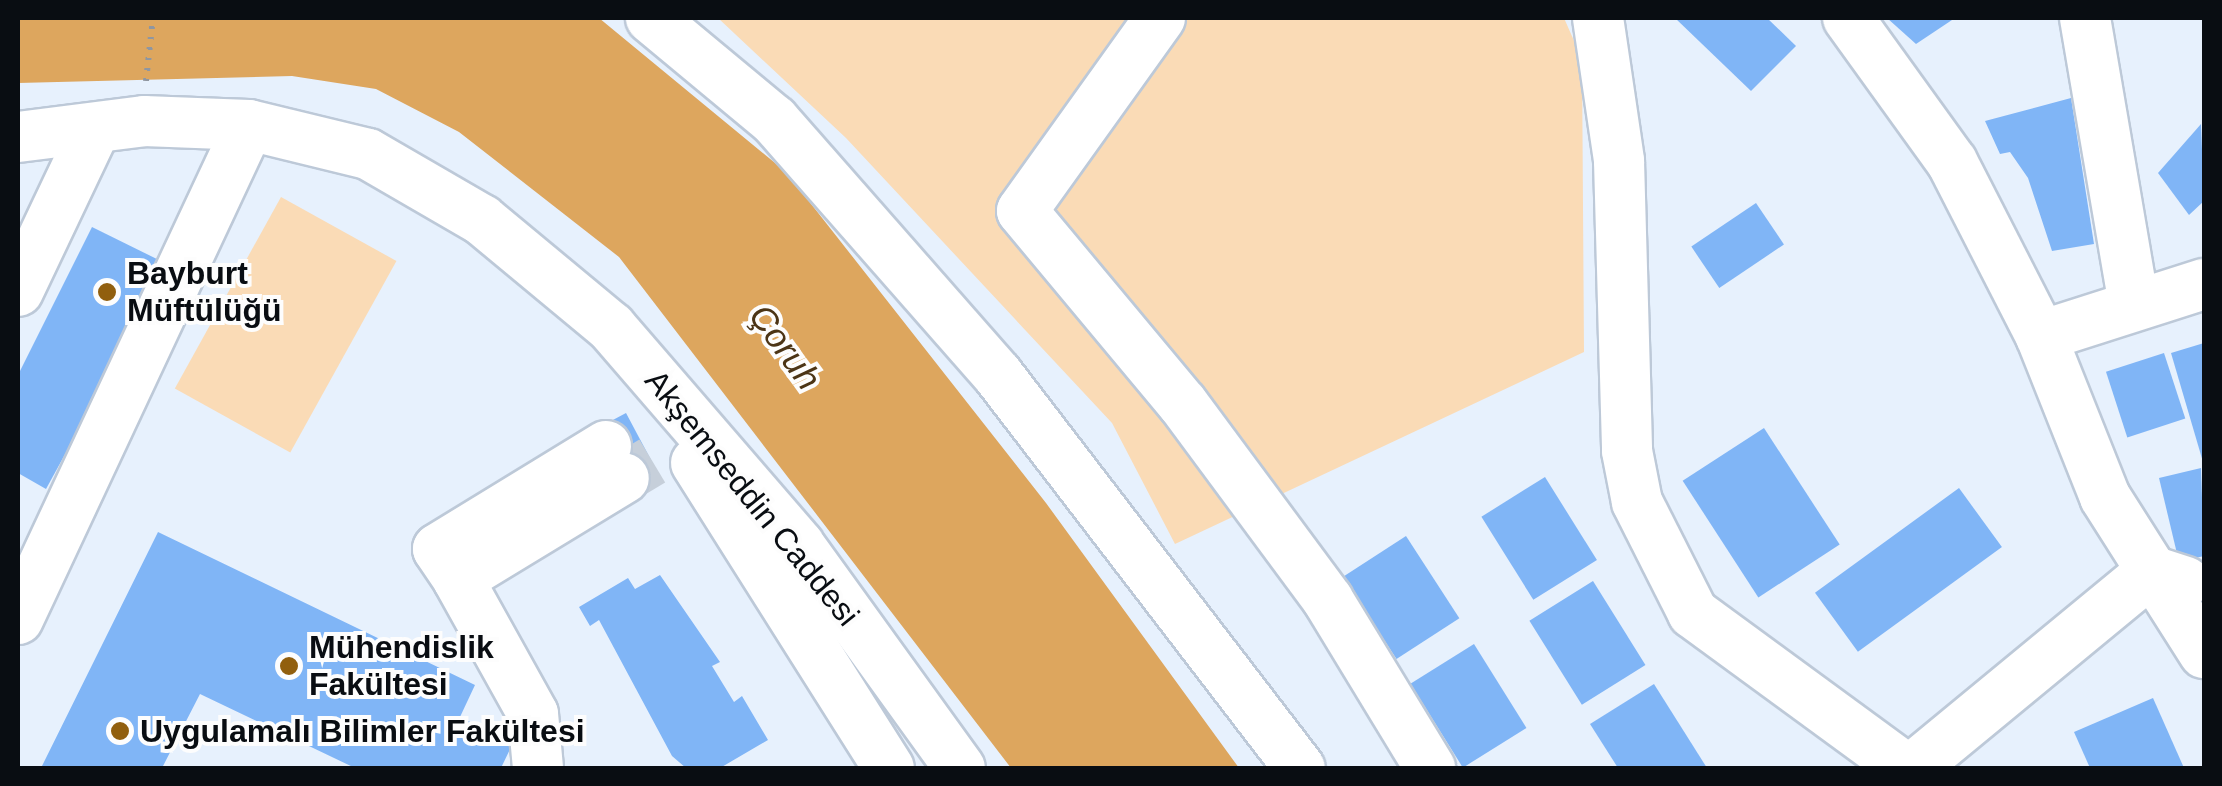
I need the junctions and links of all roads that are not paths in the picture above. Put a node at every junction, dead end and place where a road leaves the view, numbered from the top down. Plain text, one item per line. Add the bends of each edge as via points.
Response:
1 (651, 18) edge
2 (1160, 18) edge
3 (1598, 18) edge
4 (1848, 18) edge
5 (2084, 18) edge
6 (249, 125) junction
7 (94, 129) junction
8 (18, 138) edge
9 (2204, 284) edge
10 (18, 291) edge
11 (2134, 305) junction
12 (611, 328) junction
13 (2041, 336) junction
14 (634, 451) junction
15 (2152, 571) junction
16 (2204, 588) edge
17 (18, 619) edge
18 (2204, 653) edge
19 (538, 768) edge
20 (889, 768) edge
21 (960, 768) edge
22 (1300, 768) edge
23 (1430, 768) edge
24 (1905, 768) edge
25 (1913, 768) edge

1 - 22 street via 774,120 985,360
2 - 23 street via 1022,211 1183,404 1328,600
3 - 24 street via 1618,161 1627,451 1637,502 1693,613
4 - 13 street via 1952,162
5 - 11 street
6 - 7 street, Akşemseddin Caddesi
6 - 12 street, Akşemseddin Caddesi via 368,154 482,220
6 - 17 street
7 - 8 street, Akşemseddin Caddesi
7 - 10 street
9 - 11 street
11 - 13 street
12 - 14 street, Akşemseddin Caddesi
12 - 21 street, Akşemseddin Caddesi via 798,545
13 - 15 street via 2105,497
14 - 19 street via 438,549 533,714
14 - 20 street, Akşemseddin Caddesi
15 - 16 street
15 - 18 street
15 - 25 street

